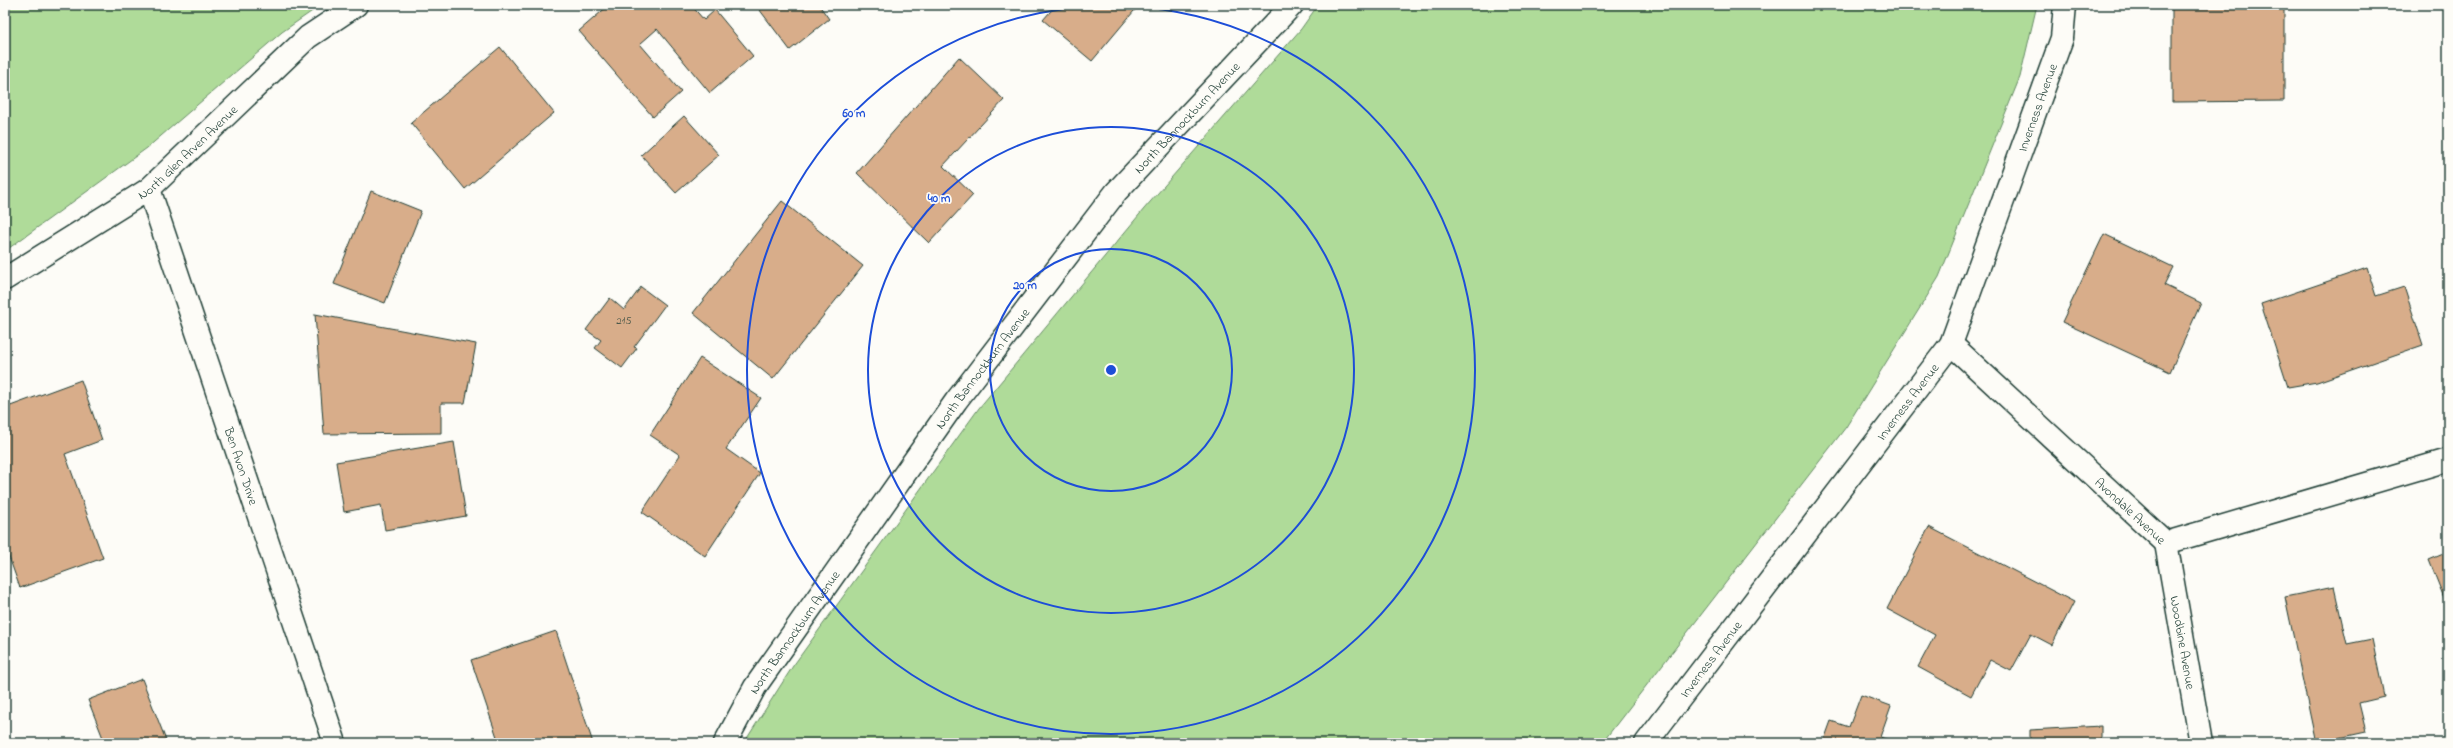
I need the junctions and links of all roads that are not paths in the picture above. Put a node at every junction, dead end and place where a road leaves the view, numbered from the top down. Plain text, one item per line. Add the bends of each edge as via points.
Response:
1 (356, 5) edge
2 (1292, 5) edge
3 (2065, 5) edge
4 (149, 189) junction
5 (5, 279) edge
6 (1951, 344) junction
7 (2448, 460) edge
8 (2166, 543) junction
9 (335, 743) edge
10 (725, 743) edge
11 (1646, 743) edge
12 (2201, 743) edge

1 - 4 street, North Glen Arven Avenue via 308,37
2 - 10 street, North Bannockburn Avenue via 1116,192 956,401 755,687
3 - 6 street, Inverness Avenue via 2062,38
4 - 5 street, North Glen Arven Avenue
4 - 9 street, Ben Avon Drive
6 - 8 street, Avondale Avenue
6 - 11 street, Inverness Avenue
7 - 8 street, Avondale Avenue
8 - 12 street, Woodbine Avenue

